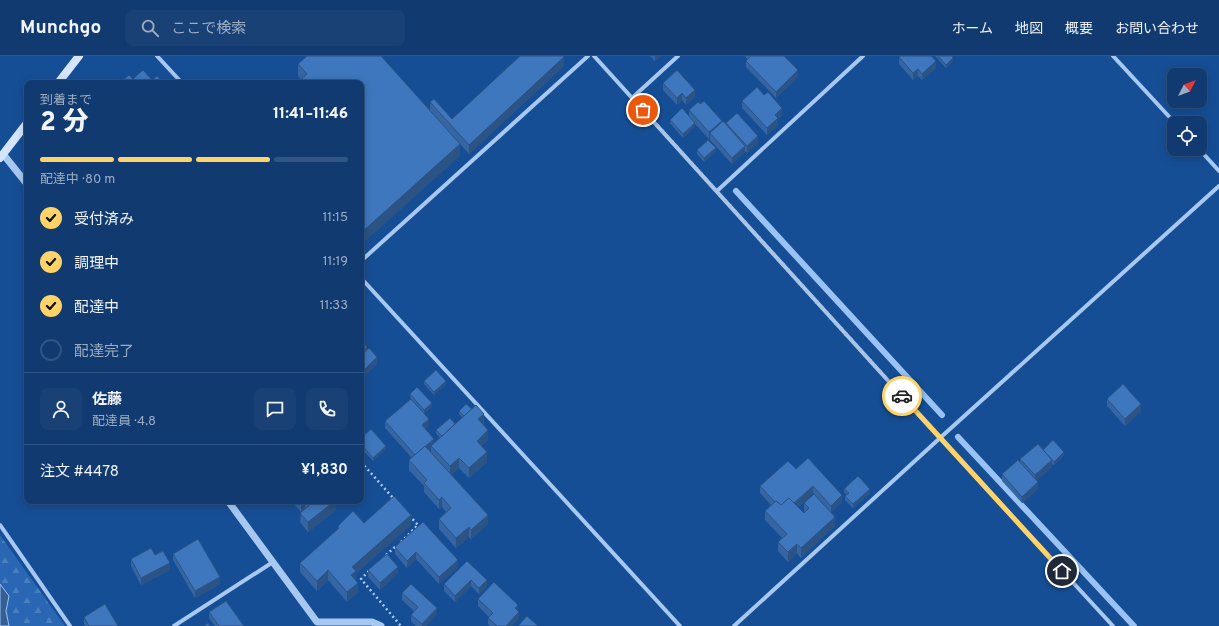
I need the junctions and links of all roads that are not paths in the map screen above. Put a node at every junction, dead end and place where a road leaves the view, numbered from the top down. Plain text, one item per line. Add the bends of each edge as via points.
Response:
1 (79, 56) edge
2 (157, 56) edge
3 (588, 56) edge
4 (594, 56) edge
5 (678, 56) edge
6 (863, 56) edge
7 (1113, 56) edge
8 (60, 80) edge
9 (179, 80) edge
10 (632, 98) junction
11 (1169, 116) edge
12 (24, 127) edge
13 (1, 154) edge
14 (1205, 156) edge
15 (1219, 171) edge
16 (24, 181) edge
17 (1219, 186) edge
18 (717, 191) junction
19 (364, 258) edge
20 (364, 281) edge
21 (940, 438) junction
22 (230, 504) edge
23 (0, 526) edge
24 (273, 562) junction
25 (318, 624) edge
26 (70, 626) edge
27 (174, 626) edge
28 (381, 626) edge
29 (680, 626) edge
30 (734, 626) edge
31 (1113, 626) edge

1 - 8 main road
2 - 9 street
3 - 19 street
4 - 10 street
5 - 10 street
6 - 18 street
7 - 11 street
10 - 18 street
12 - 13 main road
13 - 16 street
14 - 15 street
17 - 21 street
18 - 21 street
20 - 29 street
21 - 30 street
21 - 31 street
22 - 24 street
23 - 26 street
24 - 25 street
24 - 27 street
25 - 28 street via 372,622

